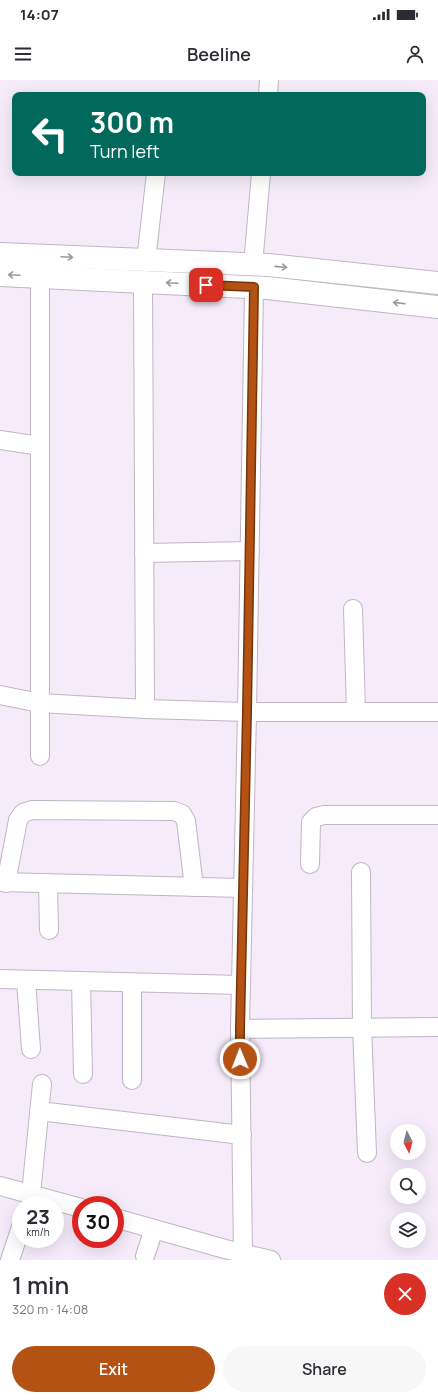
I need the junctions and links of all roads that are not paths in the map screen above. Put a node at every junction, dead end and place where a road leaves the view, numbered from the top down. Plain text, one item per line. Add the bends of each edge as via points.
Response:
1 (270, 80) edge
2 (268, 92) edge
3 (156, 176) edge
4 (261, 176) edge
5 (0, 254) edge
6 (252, 265) junction
7 (144, 271) junction
8 (0, 274) edge
9 (40, 276) junction
10 (438, 283) edge
11 (254, 287) junction
12 (438, 307) edge
13 (0, 440) edge
14 (40, 446) junction
15 (250, 551) junction
16 (144, 553) junction
17 (353, 609) dead end
18 (0, 696) edge
19 (40, 703) junction
20 (144, 709) junction
21 (247, 712) junction
22 (356, 712) junction
23 (438, 712) edge
24 (40, 756) dead end
25 (438, 815) edge
26 (310, 864) dead end
27 (361, 872) dead end
28 (3, 882) edge
29 (48, 883) junction
30 (194, 886) junction
31 (243, 888) junction
32 (49, 930) dead end
33 (0, 979) edge
34 (26, 980) junction
35 (81, 981) junction
36 (132, 983) junction
37 (241, 985) junction
38 (362, 1027) junction
39 (438, 1027) edge
40 (240, 1029) junction
41 (31, 1049) dead end
42 (83, 1074) dead end
43 (132, 1080) dead end
44 (42, 1084) dead end
45 (39, 1111) junction
46 (242, 1135) junction
47 (367, 1153) dead end
48 (0, 1186) edge
49 (31, 1194) junction
50 (72, 1205) edge
51 (124, 1221) edge
52 (154, 1229) junction
53 (14, 1248) edge
54 (244, 1252) junction
55 (224, 1254) edge
56 (148, 1259) edge
57 (10, 1260) edge
58 (271, 1260) edge

1 - 2 street
3 - 7 street
4 - 6 street
5 -> 7 highway
6 - 7 highway
6 -> 10 highway
7 - 9 highway
11 -> 7 highway
7 - 16 street
9 -> 8 highway
9 - 14 street
12 -> 11 highway
11 - 15 street
13 - 14 street
14 - 19 street
15 - 16 street
15 - 21 street
16 - 20 street
17 - 22 street
18 - 19 street
19 - 20 street
19 - 24 street
20 - 21 street
21 - 22 street
21 - 31 street
22 - 23 street
25 - 26 street via 316,817 311,822
27 - 38 street
28 - 29 street
28 - 30 street via 18,820 23,813 32,810 174,811 182,814 186,821
29 - 30 street
29 - 32 street
30 - 31 street
31 - 37 street
33 - 34 street
34 - 35 street
34 - 41 street
35 - 36 street
35 - 42 street
36 - 37 street
36 - 43 street
37 - 40 street
38 - 39 street
38 - 40 street
38 - 47 street
40 - 46 street
44 - 45 street
45 - 46 street
45 - 49 street
46 - 54 street
48 - 49 street
49 - 50 street
51 - 52 street
52 - 55 street
52 - 56 street
53 - 57 street
54 - 55 street
54 - 58 street

